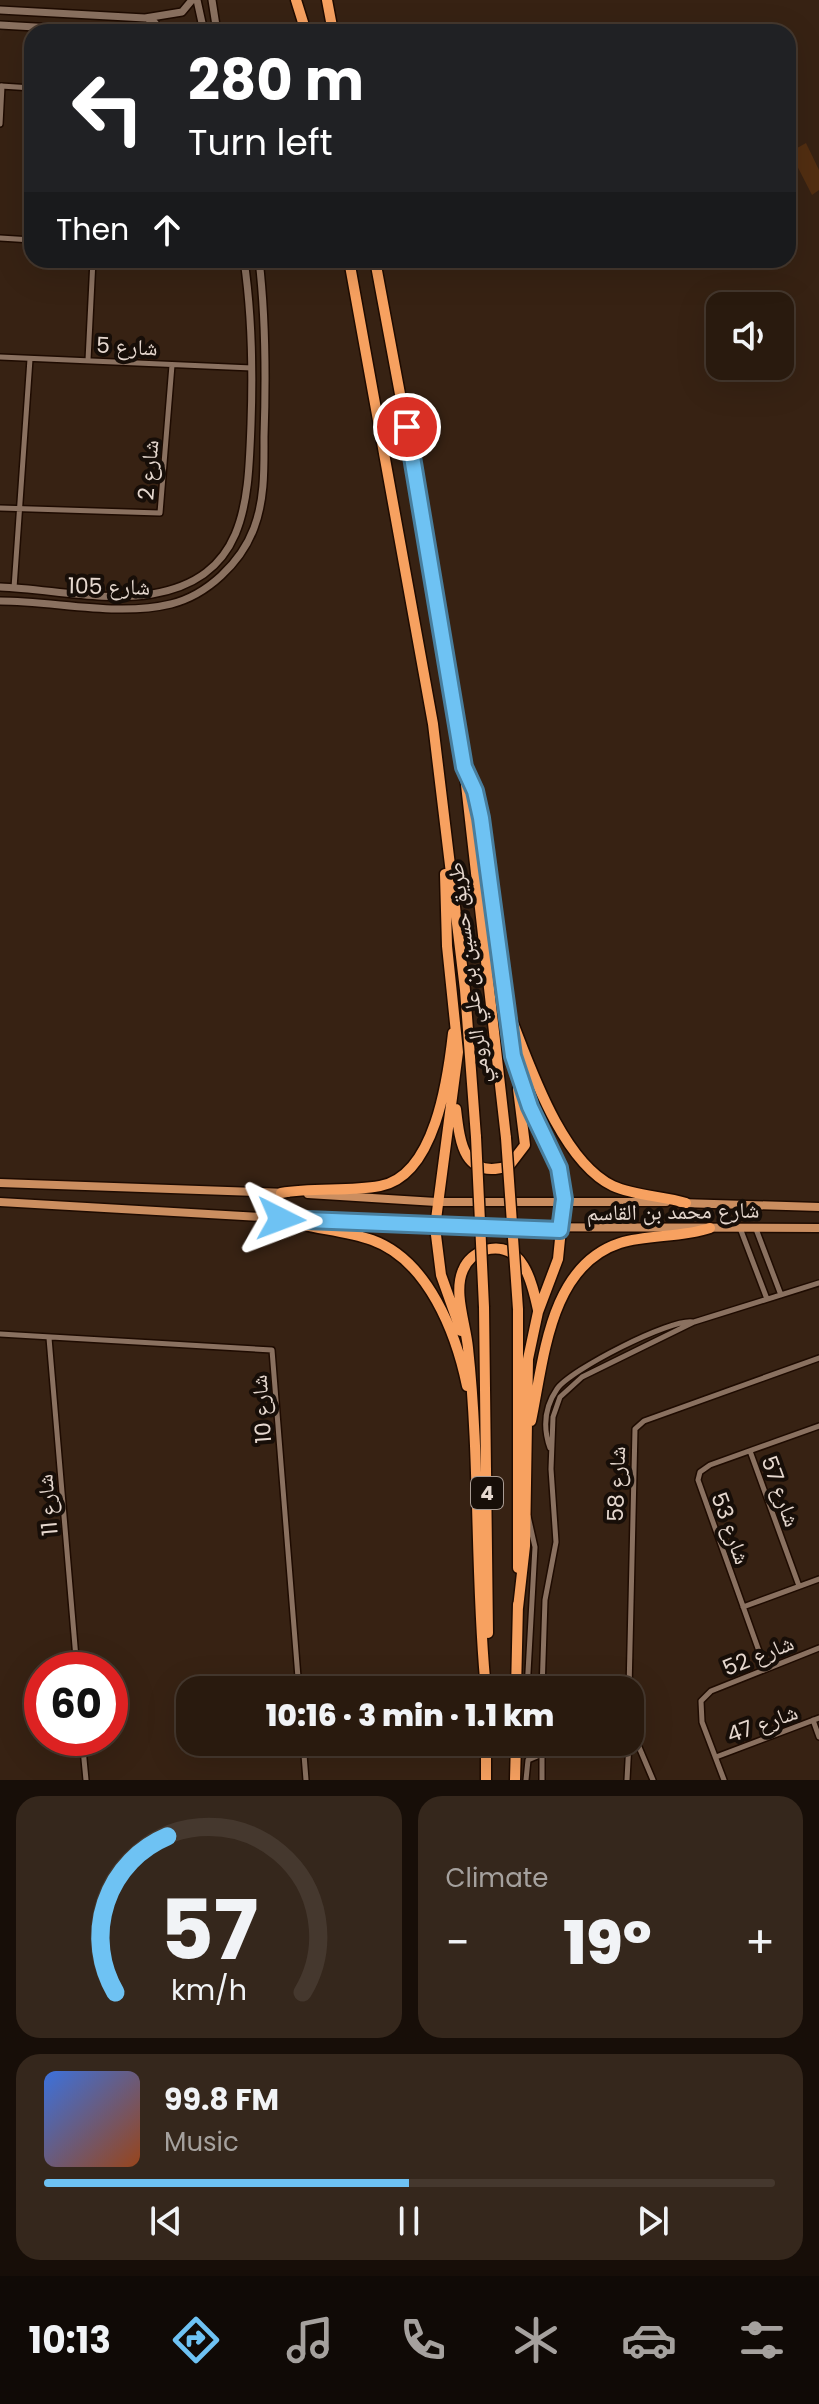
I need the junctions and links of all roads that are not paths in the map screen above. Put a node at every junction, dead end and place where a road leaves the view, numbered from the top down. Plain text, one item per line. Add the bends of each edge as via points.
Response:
1 (195, 0) edge
2 (212, 0) edge
3 (298, 0) edge
4 (327, 0) edge
5 (0, 10) edge
6 (145, 18) junction
7 (154, 24) edge
8 (202, 24) edge
9 (216, 24) edge
10 (304, 24) edge
11 (332, 24) edge
12 (0, 25) edge
13 (24, 26) edge
14 (1, 86) edge
15 (24, 87) edge
16 (0, 124) edge
17 (0, 238) edge
18 (24, 240) edge
19 (93, 268) edge
20 (245, 268) edge
21 (260, 268) edge
22 (350, 268) edge
23 (376, 268) edge
24 (0, 357) edge
25 (30, 359) junction
26 (88, 360) junction
27 (172, 365) junction
28 (253, 369) junction
29 (250, 455) junction
30 (264, 455) junction
31 (0, 508) edge
32 (19, 509) junction
33 (0, 587) edge
34 (14, 588) junction
35 (118, 595) junction
36 (0, 601) edge
37 (118, 607) junction
38 (464, 767) junction
39 (447, 859) junction
40 (506, 1004) junction
41 (455, 1007) junction
42 (513, 1056) junction
43 (454, 1095) junction
44 (0, 1180) edge
45 (281, 1193) junction
46 (564, 1199) junction
47 (0, 1202) edge
48 (436, 1202) junction
49 (686, 1203) junction
50 (819, 1207) edge
51 (281, 1219) junction
52 (435, 1227) junction
53 (710, 1228) junction
54 (740, 1228) junction
55 (819, 1228) edge
56 (756, 1229) junction
57 (560, 1230) junction
58 (819, 1283) edge
59 (781, 1295) junction
60 (767, 1299) junction
61 (538, 1312) junction
62 (0, 1334) edge
63 (49, 1338) junction
64 (819, 1358) edge
65 (470, 1368) junction
66 (819, 1426) edge
67 (477, 1434) junction
68 (527, 1438) junction
69 (750, 1451) junction
70 (526, 1513) junction
71 (819, 1579) edge
72 (799, 1586) junction
73 (743, 1607) junction
74 (518, 1608) junction
75 (819, 1648) edge
76 (75, 1652) edge
77 (765, 1668) junction
78 (298, 1676) edge
79 (485, 1676) edge
80 (485, 1676) edge
81 (516, 1676) edge
82 (528, 1676) edge
83 (542, 1676) edge
84 (629, 1676) edge
85 (816, 1719) edge
86 (819, 1737) edge
87 (84, 1756) edge
88 (304, 1756) edge
89 (486, 1756) edge
90 (516, 1756) edge
91 (536, 1756) edge
92 (542, 1756) edge
93 (629, 1756) edge
94 (643, 1756) edge
95 (716, 1757) junction
96 (542, 1779) edge
97 (86, 1780) edge
98 (306, 1780) edge
99 (486, 1780) edge
100 (515, 1780) edge
101 (526, 1780) edge
102 (627, 1780) edge
103 (653, 1780) edge
104 (724, 1780) edge

1 - 6 street via 182,12
1 - 8 street
2 - 9 street
3 - 10 highway
4 - 11 highway
5 - 6 street
6 - 7 street
12 - 13 street
14 - 15 street
14 - 16 street
17 - 18 street
19 - 26 street
20 - 28 street, شارع 105
21 - 30 street, شارع 105 via 266,348
22 - 39 highway, طريق حسين بن علي الرومي / 4 via 425,672
23 - 38 highway, طريق حسين بن علي الرومي / 4
24 - 25 street, شارع 5
25 - 26 street, شارع 5
25 - 32 street
26 - 27 street, شارع 5
27 - 28 street, شارع 5
27 - 32 street, شارع 2 via 160,513
28 - 29 street, شارع 105
29 - 30 street
29 - 35 street, شارع 105 via 242,521 214,566 201,578 168,591
30 - 37 street, شارع 105 via 255,527 232,564 214,582 172,604
31 - 32 street, شارع 2
32 - 34 street
33 - 34 street, شارع 105
34 - 35 street, شارع 105
35 - 37 street
36 - 37 street, شارع 105
38 - 40 highway via 481,818
38 - 74 highway, طريق حسين بن علي الرومي / 4, bridge via 506,1138 518,1309
39 - 41 highway via 444,910
39 - 79 highway, طريق حسين بن علي الرومي / 4, bridge via 465,990 484,1307
40 - 42 highway
40 - 49 highway via 556,1120 590,1168 619,1188
41 - 43 highway
41 - 45 highway via 441,1102 413,1167 383,1186
42 - 43 highway via 526,1131 525,1145 509,1166 483,1169 471,1162 459,1133
42 - 46 highway via 559,1168
43 - 48 highway
44 - 45 main road, شارع محمد بن القاسم
45 - 48 main road, شارع محمد بن القاسم
46 - 48 main road, شارع محمد بن القاسم
46 - 49 main road, شارع محمد بن القاسم
46 - 57 highway
47 - 51 main road, شارع محمد بن القاسم
48 - 52 highway
49 - 50 main road, شارع محمد بن القاسم
51 - 52 main road, شارع محمد بن القاسم
51 - 67 highway via 369,1239 411,1267 434,1299 458,1349
52 - 57 main road, شارع محمد بن القاسم
52 - 65 highway via 441,1275
53 - 54 main road, شارع محمد بن القاسم
53 - 57 main road, شارع محمد بن القاسم
53 - 68 highway via 620,1243 579,1271 547,1340
54 - 56 main road, شارع محمد بن القاسم
54 - 60 street
55 - 56 main road, شارع محمد بن القاسم
56 - 59 street
57 - 61 highway via 558,1259
58 - 59 street
59 - 60 street
60 - 83 street via 694,1322 569,1386 554,1410 556,1542 545,1600
61 - 65 highway via 527,1270 512,1253 490,1249 469,1260 460,1293
61 - 68 highway via 528,1359
62 - 63 street, شارع 10
63 - 76 street, شارع 11
63 - 78 street, شارع 10 via 272,1350
64 - 84 street, شارع 58 via 644,1421 635,1429
65 - 67 highway
66 - 69 street, شارع 53
67 - 80 highway
68 - 70 highway
69 - 72 street, شارع 57
69 - 73 street, شارع 53 via 710,1465 698,1480
70 - 74 highway
70 - 82 street via 535,1541
71 - 72 street
72 - 73 street
73 - 77 street, شارع 53
74 - 81 highway, طريق حسين بن علي الرومي / 4
75 - 77 street, شارع 52
77 - 95 street, شارع 52 via 711,1691 701,1701 702,1722
85 - 86 street
85 - 95 street, شارع 47
87 - 97 street
88 - 98 street
89 - 99 highway
90 - 100 highway
91 - 101 street via 529,1758
92 - 96 street
93 - 102 street
94 - 103 street
95 - 104 street, شارع 52

